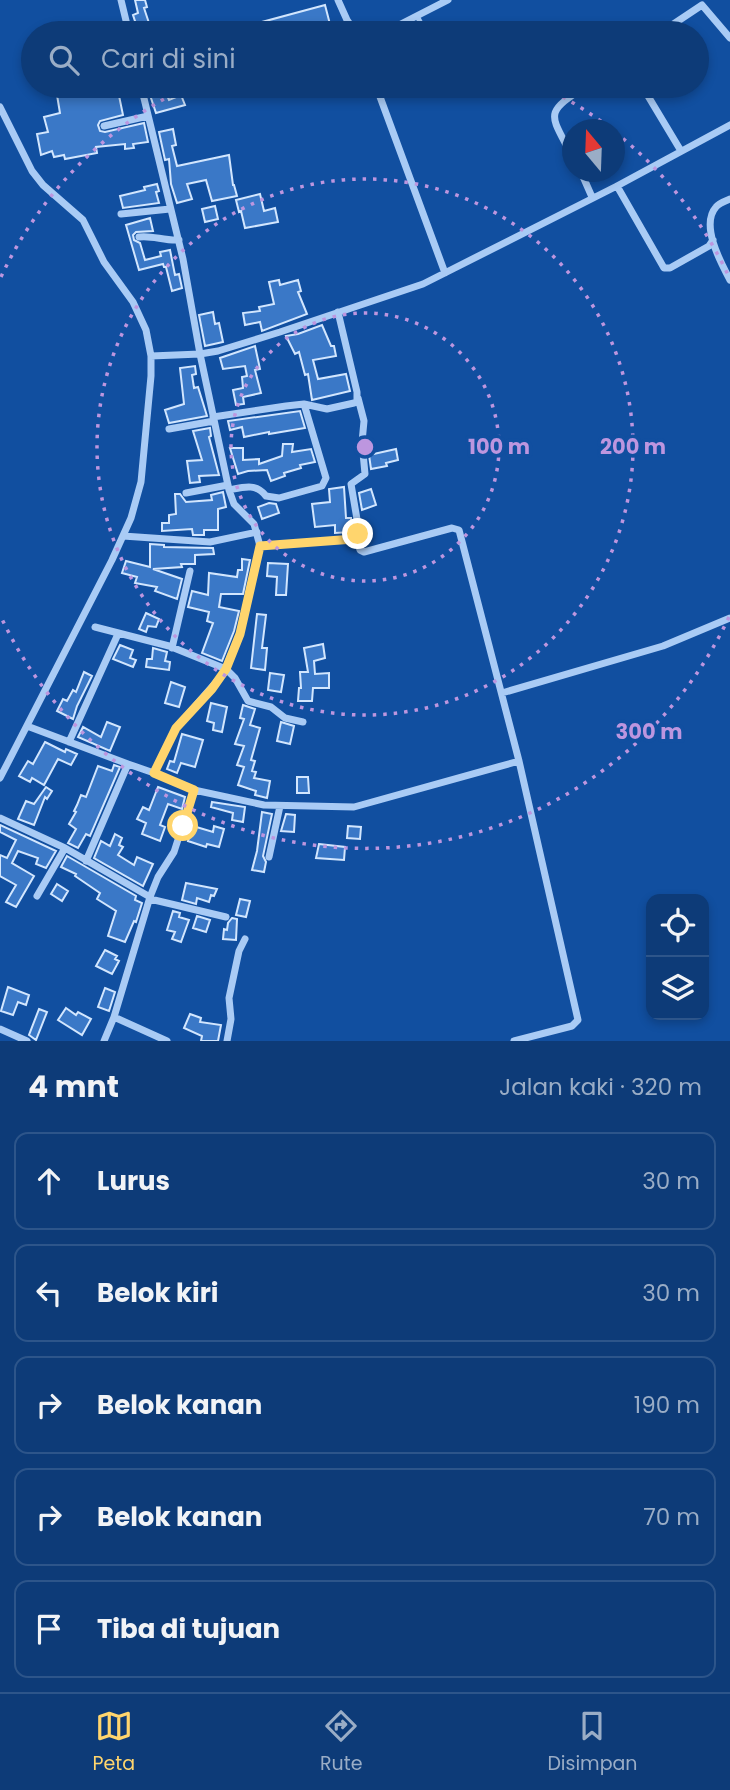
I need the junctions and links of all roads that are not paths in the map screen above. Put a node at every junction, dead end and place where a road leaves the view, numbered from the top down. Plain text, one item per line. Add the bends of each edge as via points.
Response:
1 (121, 0) edge
2 (338, 0) edge
3 (448, 0) edge
4 (417, 16) junction
5 (126, 21) edge
6 (348, 21) edge
7 (405, 21) edge
8 (420, 21) edge
9 (678, 21) edge
10 (730, 37) edge
11 (144, 98) edge
12 (380, 98) edge
13 (569, 98) edge
14 (649, 98) edge
15 (0, 107) edge
16 (148, 116) junction
17 (104, 126) dead end
18 (730, 126) edge
19 (562, 136) edge
20 (681, 152) junction
21 (585, 182) edge
22 (617, 186) junction
23 (592, 197) junction
24 (730, 199) edge
25 (170, 209) junction
26 (121, 214) dead end
27 (139, 237) dead end
28 (178, 240) junction
29 (713, 240) junction
30 (445, 273) junction
31 (730, 280) edge
32 (338, 312) junction
33 (200, 354) junction
34 (151, 356) junction
35 (358, 397) junction
36 (304, 404) junction
37 (214, 419) junction
38 (169, 429) dead end
39 (228, 488) junction
40 (186, 493) dead end
41 (257, 532) junction
42 (123, 536) junction
43 (354, 539) junction
44 (260, 546) junction
45 (190, 571) dead end
46 (730, 618) edge
47 (95, 626) dead end
48 (118, 634) junction
49 (172, 648) junction
50 (226, 669) junction
51 (502, 693) junction
52 (303, 722) dead end
53 (27, 726) junction
54 (69, 742) junction
55 (519, 761) junction
56 (128, 764) junction
57 (154, 773) junction
58 (0, 779) edge
59 (194, 790) junction
60 (281, 806) junction
61 (0, 818) edge
62 (65, 848) junction
63 (269, 857) dead end
64 (86, 861) junction
65 (37, 896) dead end
66 (150, 898) junction
67 (226, 917) dead end
68 (245, 939) dead end
69 (114, 1017) junction
70 (0, 1029) edge
71 (27, 1041) edge
72 (104, 1041) edge
73 (167, 1041) edge
74 (227, 1041) edge
75 (514, 1041) edge

1 - 5 street
2 - 6 street
3 - 4 street
4 - 7 street
4 - 8 lane
9 - 10 street via 702,5
11 - 16 street
12 - 30 street
13 - 19 street via 555,113
14 - 20 street
15 - 34 street via 32,171 83,220 104,262 133,302
16 - 17 street
16 - 25 street
18 - 20 street
20 - 22 street
21 - 23 street
22 - 23 street
22 - 29 street via 665,268
23 - 30 street
24 - 29 street via 711,214
25 - 26 street
25 - 28 street
27 - 28 street
28 - 33 street
29 - 31 street
30 - 32 street
32 - 33 street
32 - 35 street
33 - 34 street
33 - 37 street
34 - 42 street via 141,482
35 - 36 street via 354,403 335,408
35 - 43 street via 365,421 365,474 351,484 359,531
36 - 37 street
36 - 39 street via 326,478 322,486 279,498 266,496 255,486
37 - 38 street
37 - 39 street
39 - 40 street
39 - 41 street via 234,504
41 - 42 street via 210,542
41 - 44 street
42 - 53 street
43 - 44 street
43 - 51 street via 364,552 452,528 459,530
44 - 50 street via 240,634
45 - 49 street
46 - 51 street via 663,646
47 - 48 street
48 - 49 street
48 - 54 street
49 - 50 street
50 - 52 street via 248,701
50 - 57 street via 176,728
51 - 55 street
53 - 54 street
53 - 58 street
54 - 56 street
55 - 60 street via 363,805
55 - 75 street via 578,1020 572,1026
56 - 57 street
56 - 64 street
57 - 59 street
59 - 60 street
59 - 66 street via 178,843
60 - 63 street
61 - 62 street
62 - 64 street
62 - 65 street
64 - 66 street
66 - 67 street
66 - 69 street
68 - 74 street via 229,998 232,1019
69 - 72 street
69 - 73 street
70 - 71 street

